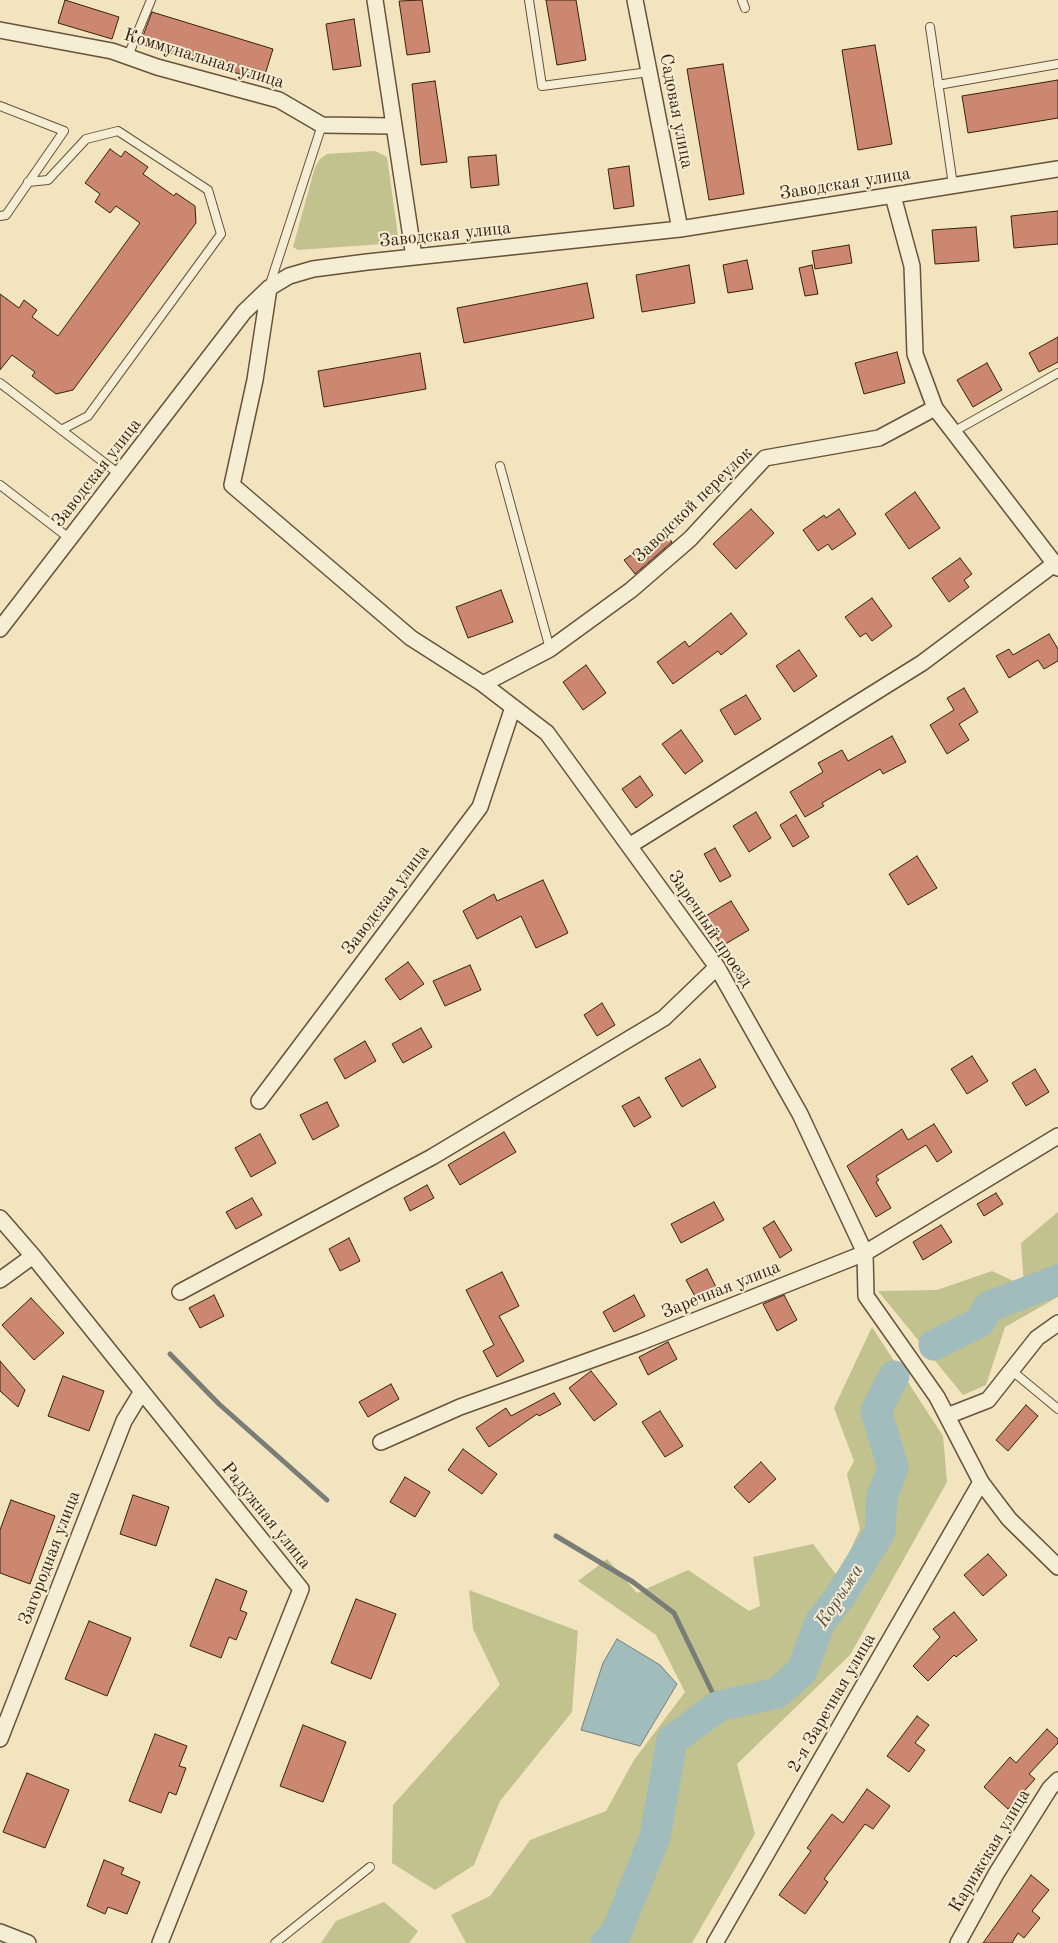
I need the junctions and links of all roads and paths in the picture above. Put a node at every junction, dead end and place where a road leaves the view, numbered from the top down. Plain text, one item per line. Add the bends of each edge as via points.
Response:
1 (151, 0) edge
2 (375, 0) edge
3 (529, 0) edge
4 (635, 0) edge
5 (742, 0) edge
6 (745, 8) dead end
7 (930, 27) dead end
8 (0, 30) edge
9 (128, 56) junction
10 (1058, 64) edge
11 (649, 72) junction
12 (938, 85) junction
13 (0, 106) edge
14 (322, 125) junction
15 (392, 126) junction
16 (1058, 169) edge
17 (28, 182) junction
18 (953, 185) junction
19 (893, 196) junction
20 (0, 216) edge
21 (680, 229) junction
22 (414, 257) junction
23 (269, 288) junction
24 (1058, 373) edge
25 (0, 383) edge
26 (935, 408) junction
27 (61, 430) junction
28 (952, 432) junction
29 (500, 466) dead end
30 (119, 474) junction
31 (0, 485) edge
32 (70, 538) junction
33 (1056, 566) edge
34 (0, 629) edge
35 (550, 649) junction
36 (483, 684) junction
37 (513, 707) junction
38 (629, 846) junction
39 (718, 967) junction
40 (259, 1101) dead end
41 (1058, 1136) edge
42 (0, 1218) edge
43 (864, 1253) junction
44 (33, 1256) junction
45 (0, 1280) edge
46 (180, 1292) dead end
47 (1058, 1323) edge
48 (1012, 1370) junction
49 (141, 1393) junction
50 (1058, 1409) edge
51 (947, 1416) junction
52 (381, 1442) dead end
53 (981, 1482) junction
54 (1058, 1567) edge
55 (0, 1739) edge
56 (1058, 1780) edge
57 (370, 1867) dead end
58 (0, 1932) edge
59 (28, 1943) edge
60 (160, 1943) edge
61 (275, 1943) edge
62 (715, 1943) edge
63 (958, 1943) edge

1 - 9 lane
2 - 15 street
3 - 11 lane via 542,86
4 - 11 street, Садовая улица
5 - 6 lane
7 - 12 lane
8 - 9 street, Коммунальная улица
9 - 14 street, Коммунальная улица via 279,100
10 - 12 lane
11 - 21 street, Садовая улица
12 - 18 lane
13 - 17 lane via 64,131
14 - 15 street, Коммунальная улица
14 - 23 lane
15 - 22 street
16 - 18 street, Заводская улица
17 - 20 lane via 6,214
17 - 27 lane via 48,180 86,139 118,131 208,190 221,234 88,416
18 - 19 street, Заводская улица
19 - 21 street, Заводская улица
19 - 26 street via 912,266 915,354
21 - 22 street, Заводская улица
22 - 23 street, Заводская улица via 313,269 288,276
23 - 30 street, Заводская улица via 244,312
23 - 36 street, Заречный проезд via 255,380 232,486 411,638
24 - 28 lane
25 - 27 lane
26 - 28 street
26 - 35 street, Заводской переулок via 879,438 765,458 690,540 631,590
27 - 30 lane
28 - 33 street
29 - 35 lane
30 - 32 street, Заводская улица
31 - 32 lane
32 - 34 street, Заводская улица
33 - 38 street via 922,663
35 - 36 street, Заводской переулок
36 - 37 street, Заречный проезд
37 - 38 street, Заречный проезд via 547,733
37 - 40 street, Заводская улица via 480,807
38 - 39 street, Заречный проезд
39 - 43 street, Заречный проезд via 800,1114
39 - 46 street via 664,1018 432,1157
41 - 43 street, Заречная улица
42 - 44 street, Радужная улица
43 - 51 street via 866,1296
43 - 52 street, Заречная улица via 641,1342 460,1407
44 - 45 street
44 - 49 street, Радужная улица
47 - 48 street via 1037,1338
48 - 50 lane
48 - 51 street via 988,1400
49 - 55 street, Загородная улица via 124,1420
49 - 60 street, Радужная улица via 301,1589
51 - 53 street
53 - 54 street via 1009,1519
53 - 62 street, 2-я Заречная улица
56 - 63 street, Карижская улица via 996,1874
57 - 61 lane
58 - 59 street

